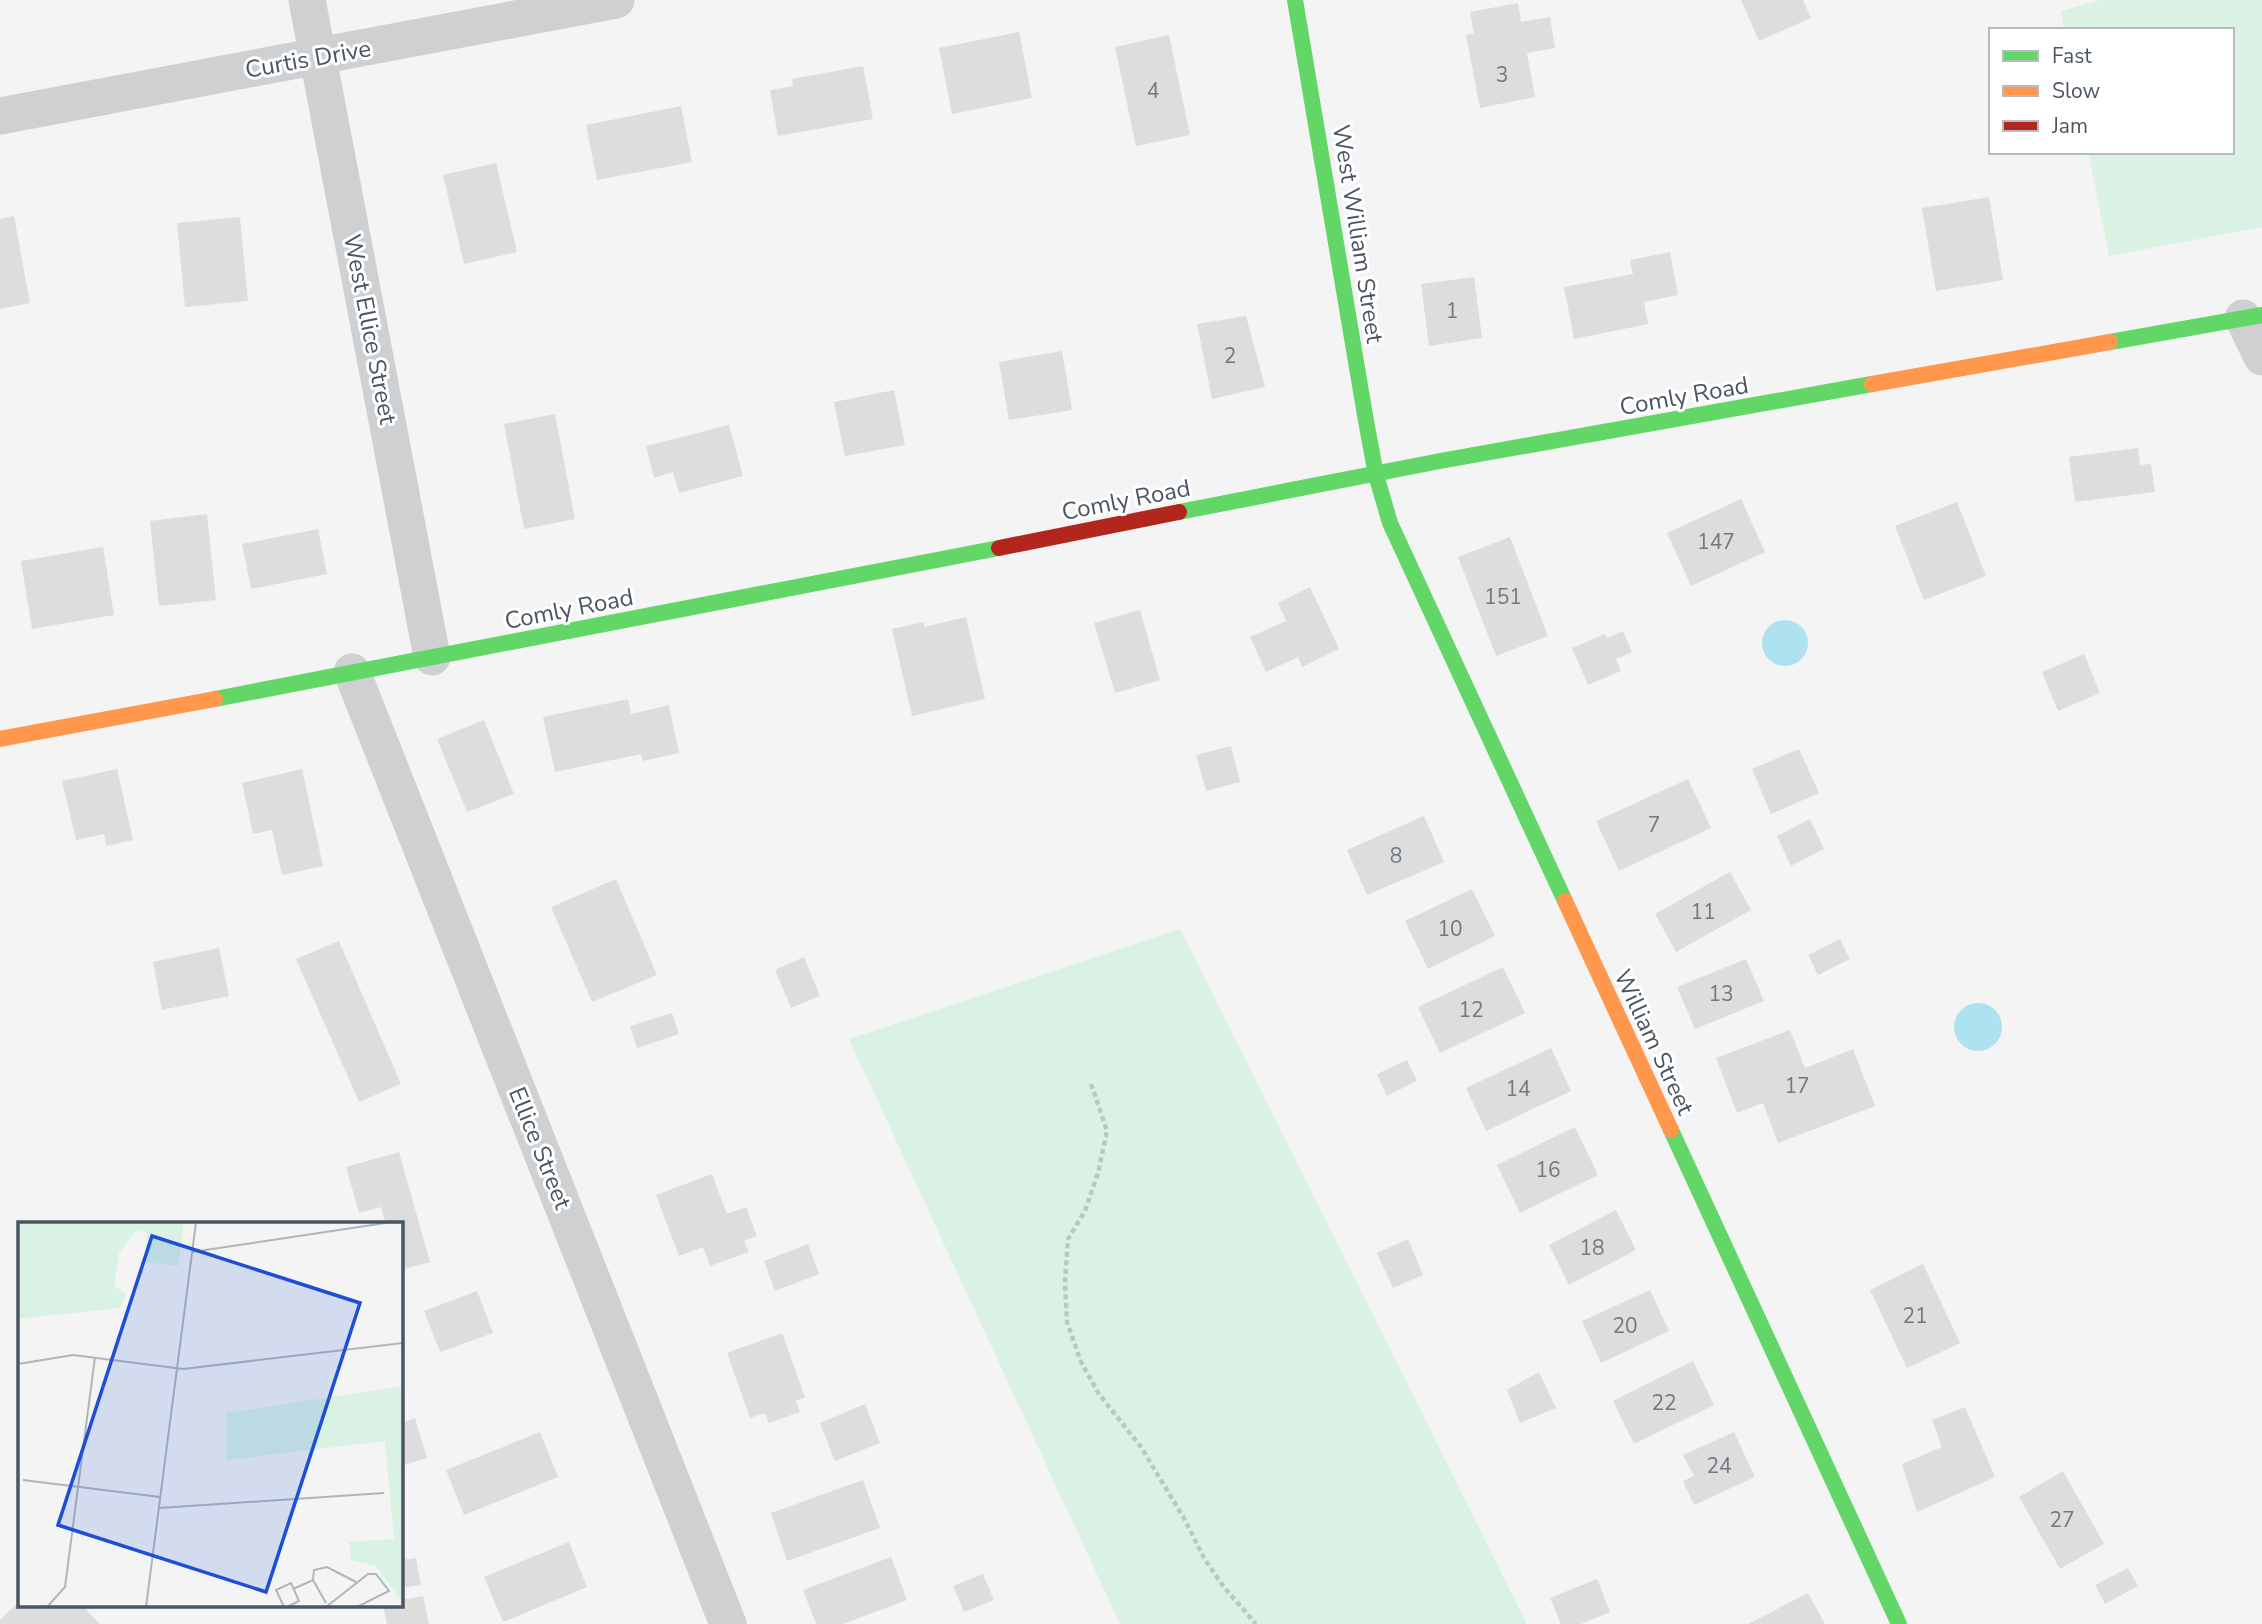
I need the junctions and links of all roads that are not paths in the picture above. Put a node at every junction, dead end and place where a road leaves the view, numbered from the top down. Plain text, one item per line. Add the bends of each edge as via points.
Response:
1 (307, 0) edge
2 (616, 0) edge
3 (1295, 0) edge
4 (318, 57) junction
5 (0, 116) edge
6 (2253, 316) edge
7 (2262, 357) edge
8 (1376, 475) junction
9 (432, 657) junction
10 (352, 672) junction
11 (0, 739) edge
12 (728, 1624) edge
13 (1899, 1624) edge

1 - 4 street, West Ellice Street
2 - 4 street, Curtis Drive
3 - 8 main road, West William Street
4 - 5 street, Curtis Drive
4 - 9 street, West Ellice Street
6 - 7 street
6 - 8 main road, Comly Road
8 - 9 main road, Comly Road
8 - 13 main road, William Street via 1390,523
9 - 10 main road, Comly Road
10 - 11 main road, Comly Road
10 - 12 street, Ellice Street

